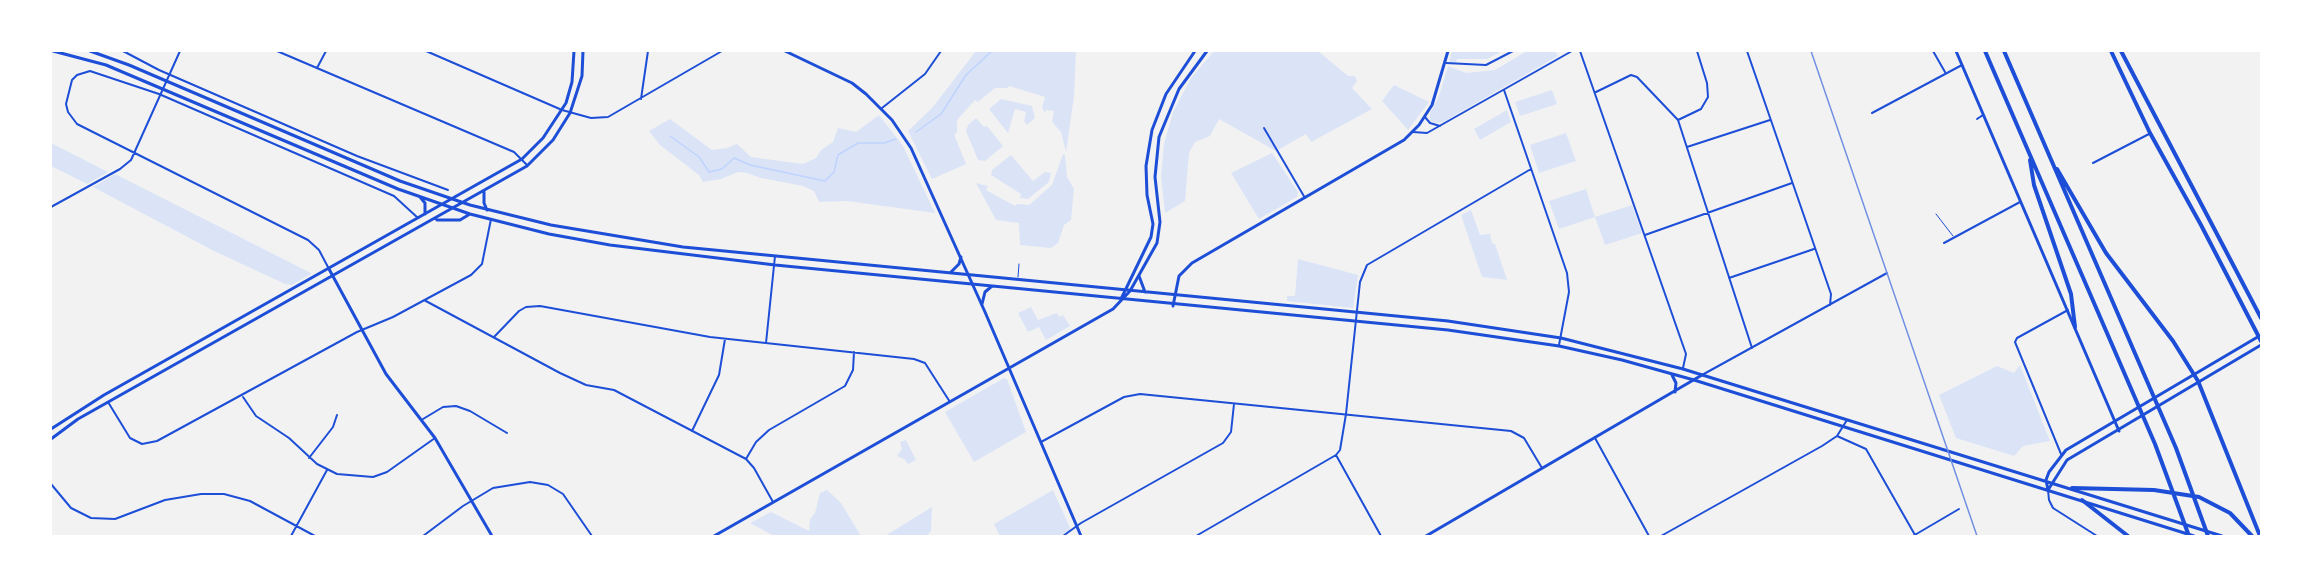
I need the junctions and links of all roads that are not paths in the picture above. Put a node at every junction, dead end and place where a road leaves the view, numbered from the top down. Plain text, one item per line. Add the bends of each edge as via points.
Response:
1 (53, 51) edge
2 (90, 51) edge
3 (123, 51) edge
4 (180, 51) edge
5 (277, 51) edge
6 (327, 51) edge
7 (426, 51) edge
8 (574, 51) edge
9 (583, 51) edge
10 (648, 51) edge
11 (722, 51) edge
12 (785, 51) edge
13 (941, 51) edge
14 (1196, 51) edge
15 (1207, 51) edge
16 (1448, 51) edge
17 (1513, 51) edge
18 (1572, 51) edge
19 (1580, 51) edge
20 (1697, 51) edge
21 (1747, 51) edge
22 (1933, 51) edge
23 (1956, 51) edge
24 (1985, 51) edge
25 (2004, 51) edge
26 (2111, 51) edge
27 (2121, 51) edge
28 (1446, 63) junction
29 (1962, 65) junction
30 (317, 68) junction
31 (1946, 73) junction
32 (168, 74) junction
33 (165, 81) junction
34 (162, 87) junction
35 (1504, 90) junction
36 (1596, 92) junction
37 (159, 94) junction
38 (640, 99) junction
39 (882, 108) junction
40 (562, 110) junction
41 (1158, 112) junction
42 (570, 113) junction
43 (1872, 113) dead end
44 (1983, 115) junction
45 (1166, 116) junction
46 (1425, 117) junction
47 (1977, 119) dead end
48 (1678, 120) junction
49 (1770, 120) junction
50 (1440, 126) junction
51 (1264, 128) dead end
52 (1413, 132) junction
53 (2150, 134) junction
54 (310, 143) junction
55 (1687, 147) junction
56 (1998, 148) junction
57 (1993, 151) dead end
58 (307, 152) junction
59 (135, 153) junction
60 (2029, 154) junction
61 (522, 159) junction
62 (2052, 162) junction
63 (2092, 163) dead end
64 (527, 166) junction
65 (1531, 169) junction
66 (1792, 183) junction
67 (448, 190) dead end
68 (484, 192) junction
69 (419, 196) junction
70 (1305, 198) junction
71 (454, 199) junction
72 (2021, 202) junction
73 (465, 203) junction
74 (443, 205) junction
75 (51, 207) edge
76 (454, 208) junction
77 (487, 210) junction
78 (1706, 213) junction
79 (425, 214) junction
80 (470, 214) junction
81 (1936, 214) dead end
82 (418, 218) junction
83 (435, 219) junction
84 (491, 219) junction
85 (550, 225) junction
86 (1152, 227) junction
87 (1160, 228) junction
88 (549, 234) junction
89 (390, 235) junction
90 (1645, 235) junction
91 (1954, 237) junction
92 (394, 242) junction
93 (1944, 243) dead end
94 (682, 247) junction
95 (1814, 249) junction
96 (682, 255) junction
97 (776, 256) junction
98 (961, 257) junction
99 (814, 260) junction
100 (1019, 264) dead end
101 (775, 265) junction
102 (889, 267) junction
103 (329, 269) junction
104 (813, 269) junction
105 (949, 273) junction
106 (1887, 273) dead end
107 (969, 275) junction
108 (334, 276) junction
109 (888, 276) junction
110 (1139, 276) junction
111 (1730, 278) junction
112 (1017, 280) junction
113 (1056, 283) junction
114 (973, 284) junction
115 (992, 286) junction
116 (1123, 291) junction
117 (1130, 291) junction
118 (1054, 292) junction
119 (1146, 293) junction
120 (1175, 296) junction
121 (1121, 299) junction
122 (424, 300) junction
123 (982, 304) junction
124 (1830, 305) junction
125 (1173, 306) junction
126 (2068, 310) junction
127 (1356, 312) junction
128 (2261, 318) edge
129 (1355, 322) junction
130 (2075, 327) junction
131 (362, 330) junction
132 (494, 337) junction
133 (1561, 338) junction
134 (203, 339) junction
135 (725, 339) junction
136 (2260, 339) edge
137 (766, 343) junction
138 (1559, 346) junction
139 (208, 347) junction
140 (1752, 348) junction
141 (854, 351) junction
142 (1624, 352) junction
143 (1622, 360) junction
144 (1010, 368) junction
145 (1683, 369) junction
146 (2193, 373) junction
147 (1671, 374) junction
148 (1702, 375) junction
149 (1694, 380) junction
150 (2198, 381) junction
151 (1675, 392) junction
152 (104, 395) junction
153 (242, 396) junction
154 (108, 402) junction
155 (950, 402) junction
156 (1234, 404) junction
157 (1346, 414) junction
158 (337, 416) dead end
159 (423, 419) junction
160 (1847, 420) junction
161 (2114, 422) junction
162 (1844, 428) junction
163 (51, 429) edge
164 (692, 431) junction
165 (2120, 431) junction
166 (507, 433) dead end
167 (2091, 435) junction
168 (1837, 436) junction
169 (435, 438) junction
170 (1595, 438) junction
171 (51, 439) edge
172 (1041, 442) junction
173 (2096, 443) junction
174 (2061, 454) junction
175 (1336, 456) junction
176 (309, 458) junction
177 (746, 459) junction
178 (1543, 469) junction
179 (327, 470) junction
180 (2046, 480) junction
181 (2054, 482) junction
182 (51, 484) edge
183 (2072, 488) junction
184 (2049, 490) junction
185 (472, 500) junction
186 (2082, 500) junction
187 (773, 502) junction
188 (1959, 509) dead end
189 (296, 526) junction
190 (1077, 527) junction
191 (1914, 535) edge
192 (291, 536) edge
193 (315, 536) edge
194 (423, 536) edge
195 (492, 536) edge
196 (592, 536) edge
197 (714, 536) edge
198 (1064, 536) edge
199 (1081, 536) edge
200 (1196, 536) edge
201 (1381, 536) edge
202 (1426, 536) edge
203 (1649, 536) edge
204 (1661, 536) edge
205 (2097, 536) edge
206 (2128, 536) edge
207 (2189, 536) edge
208 (2194, 536) edge
209 (2208, 536) edge
210 (2222, 536) edge
211 (2252, 536) edge
212 (2260, 536) edge

1 - 34 main road via 106,65
2 - 33 main road
3 - 32 street
4 - 32 street
5 - 30 street
6 - 30 street
7 - 40 street
8 - 40 main road via 572,82
9 - 42 main road via 582,76
10 - 38 street
11 - 38 street
12 - 39 main road via 852,83
13 - 39 street via 925,74
14 - 41 main road
15 - 45 main road via 1182,83
16 - 28 main road
17 - 28 street via 1486,64
18 - 35 street
19 - 36 street
20 - 48 street via 1708,97 1701,109
21 - 49 street
22 - 31 street
23 - 29 main road
24 - 60 main road
25 - 62 main road
26 - 53 main road
27 - 128 main road
28 - 46 main road
29 - 31 street
29 - 44 main road
30 - 61 street via 514,152
31 - 43 street
32 - 33 street
32 - 67 street via 357,156
33 - 34 street
33 - 54 main road
34 - 37 street
34 - 58 main road
35 - 50 street
35 - 65 street
36 - 48 street via 1631,75 1637,77
36 - 90 street
37 - 59 street
37 - 59 street via 90,71 72,80 66,104 71,118
37 - 82 street via 394,196
38 - 42 street via 608,117
39 - 98 main road via 911,148
40 - 42 street
40 - 61 main road
41 - 45 main road
41 - 86 main road via 1146,166
42 - 64 main road via 553,140
44 - 47 street
44 - 56 main road
45 - 87 main road via 1155,169
46 - 50 street
46 - 52 main road
48 - 55 street
49 - 55 street
49 - 66 street
50 - 52 street via 1423,134
51 - 70 street
52 - 70 main road via 1396,146
53 - 63 street
53 - 136 main road
54 - 58 main road
54 - 71 main road
55 - 78 street
56 - 57 street
56 - 72 main road
58 - 69 main road
59 - 75 street via 120,169
59 - 103 street via 308,240 319,250
60 - 130 main road via 2034,185 2071,294
60 - 207 main road via 2150,430
61 - 64 street
61 - 71 main road
62 - 146 main road via 2106,253
62 - 209 main road via 2165,421
64 - 68 main road
65 - 127 street via 1373,260 1362,274
65 - 133 street via 1567,273 1569,292
66 - 78 street
66 - 95 street
68 - 73 main road
68 - 77 main road
69 - 74 main road
69 - 79 main road via 425,203
70 - 120 main road via 1192,263 1179,276
71 - 73 main road
71 - 74 main road
72 - 91 street
72 - 126 main road
73 - 76 main road
73 - 77 main road
74 - 76 main road
74 - 79 main road
76 - 80 main road
76 - 83 main road
77 - 85 main road
78 - 90 street
78 - 111 street
79 - 82 main road
80 - 83 main road via 460,220
80 - 84 main road
81 - 91 lane
82 - 89 main road
83 - 92 main road
84 - 88 main road
84 - 122 street via 479,270
85 - 88 main road
85 - 94 main road
86 - 87 main road
86 - 116 main road
87 - 110 main road via 1157,243
88 - 96 main road
89 - 92 main road
89 - 103 main road
90 - 145 street via 1686,354
91 - 93 street
92 - 108 main road
94 - 96 main road
94 - 97 main road
95 - 111 street
95 - 124 street via 1831,294
96 - 101 main road
97 - 99 main road
97 - 101 street
98 - 105 main road
98 - 107 main road
99 - 102 main road
99 - 104 main road
100 - 112 lane
101 - 104 main road
101 - 137 street
102 - 105 main road
102 - 109 main road
103 - 108 main road
103 - 134 main road
104 - 109 main road
105 - 107 main road
106 - 124 street
107 - 112 main road
107 - 114 main road
108 - 131 main road
108 - 139 main road
109 - 114 main road
110 - 117 main road
110 - 119 main road
111 - 140 street
112 - 113 main road
113 - 116 main road
113 - 118 main road
114 - 115 main road
114 - 123 main road
115 - 118 main road
115 - 123 main road via 985,292
116 - 117 main road
116 - 121 main road
117 - 119 main road
117 - 121 main road
118 - 121 main road
119 - 120 main road
120 - 125 main road
120 - 127 main road
121 - 125 main road
121 - 144 main road via 1108,312
122 - 131 street
122 - 132 street
123 - 144 main road
124 - 140 street
125 - 129 main road
126 - 130 main road
126 - 174 street via 2015,342
127 - 129 street
127 - 133 main road
129 - 138 main road
129 - 157 street
130 - 161 main road
131 - 153 street
131 - 159 main road via 386,374
132 - 135 street via 519,311 533,306
132 - 164 street via 560,373 586,385 614,390
133 - 138 street
133 - 142 main road
134 - 139 main road
134 - 152 main road
135 - 137 street
135 - 164 street via 719,375
136 - 146 main road
136 - 150 main road
137 - 141 street
138 - 143 main road
139 - 154 main road
140 - 148 street
141 - 155 street via 920,361 940,383
141 - 177 street via 853,370 845,386 769,430
142 - 143 main road
142 - 145 main road
143 - 147 main road
144 - 155 main road
144 - 172 main road
145 - 148 main road
146 - 150 main road
146 - 161 main road
147 - 149 main road
147 - 151 main road
148 - 149 main road
148 - 160 main road
149 - 151 main road
149 - 162 main road
150 - 165 main road
150 - 212 main road
151 - 170 main road
152 - 154 main road
152 - 163 main road
153 - 154 street via 148,444 129,438
153 - 176 street via 256,416 289,438
154 - 171 main road
155 - 187 main road
156 - 157 street
156 - 172 street via 1132,395
156 - 190 street via 1231,432 1223,443
157 - 175 street
157 - 178 street via 1511,431 1524,438
158 - 176 street
159 - 166 street via 443,407 456,406
159 - 169 main road
160 - 162 street
160 - 180 main road
161 - 165 main road
161 - 167 main road
162 - 168 street
162 - 184 main road
164 - 177 street
165 - 173 main road
167 - 173 street
167 - 174 main road
168 - 191 street via 1866,449
168 - 204 street
169 - 179 street via 373,477 351,477
169 - 185 main road
170 - 178 main road
170 - 203 street
172 - 190 main road
173 - 181 main road via 2067,460
174 - 180 main road
175 - 200 street
175 - 201 street
176 - 179 street
177 - 187 street
178 - 202 main road
179 - 189 street
180 - 181 main road
180 - 184 main road
181 - 183 main road
181 - 184 main road
182 - 189 street via 71,508 91,518 115,519 165,500 211,493 250,501
183 - 210 main road
183 - 211 main road via 2183,494 2220,507
184 - 186 main road
184 - 205 street via 2053,508
185 - 194 street
185 - 195 main road
185 - 196 street via 503,485 541,482 563,494
186 - 206 main road
186 - 208 main road
187 - 197 main road
188 - 191 street
189 - 192 street
189 - 193 street
190 - 198 street
190 - 199 main road

